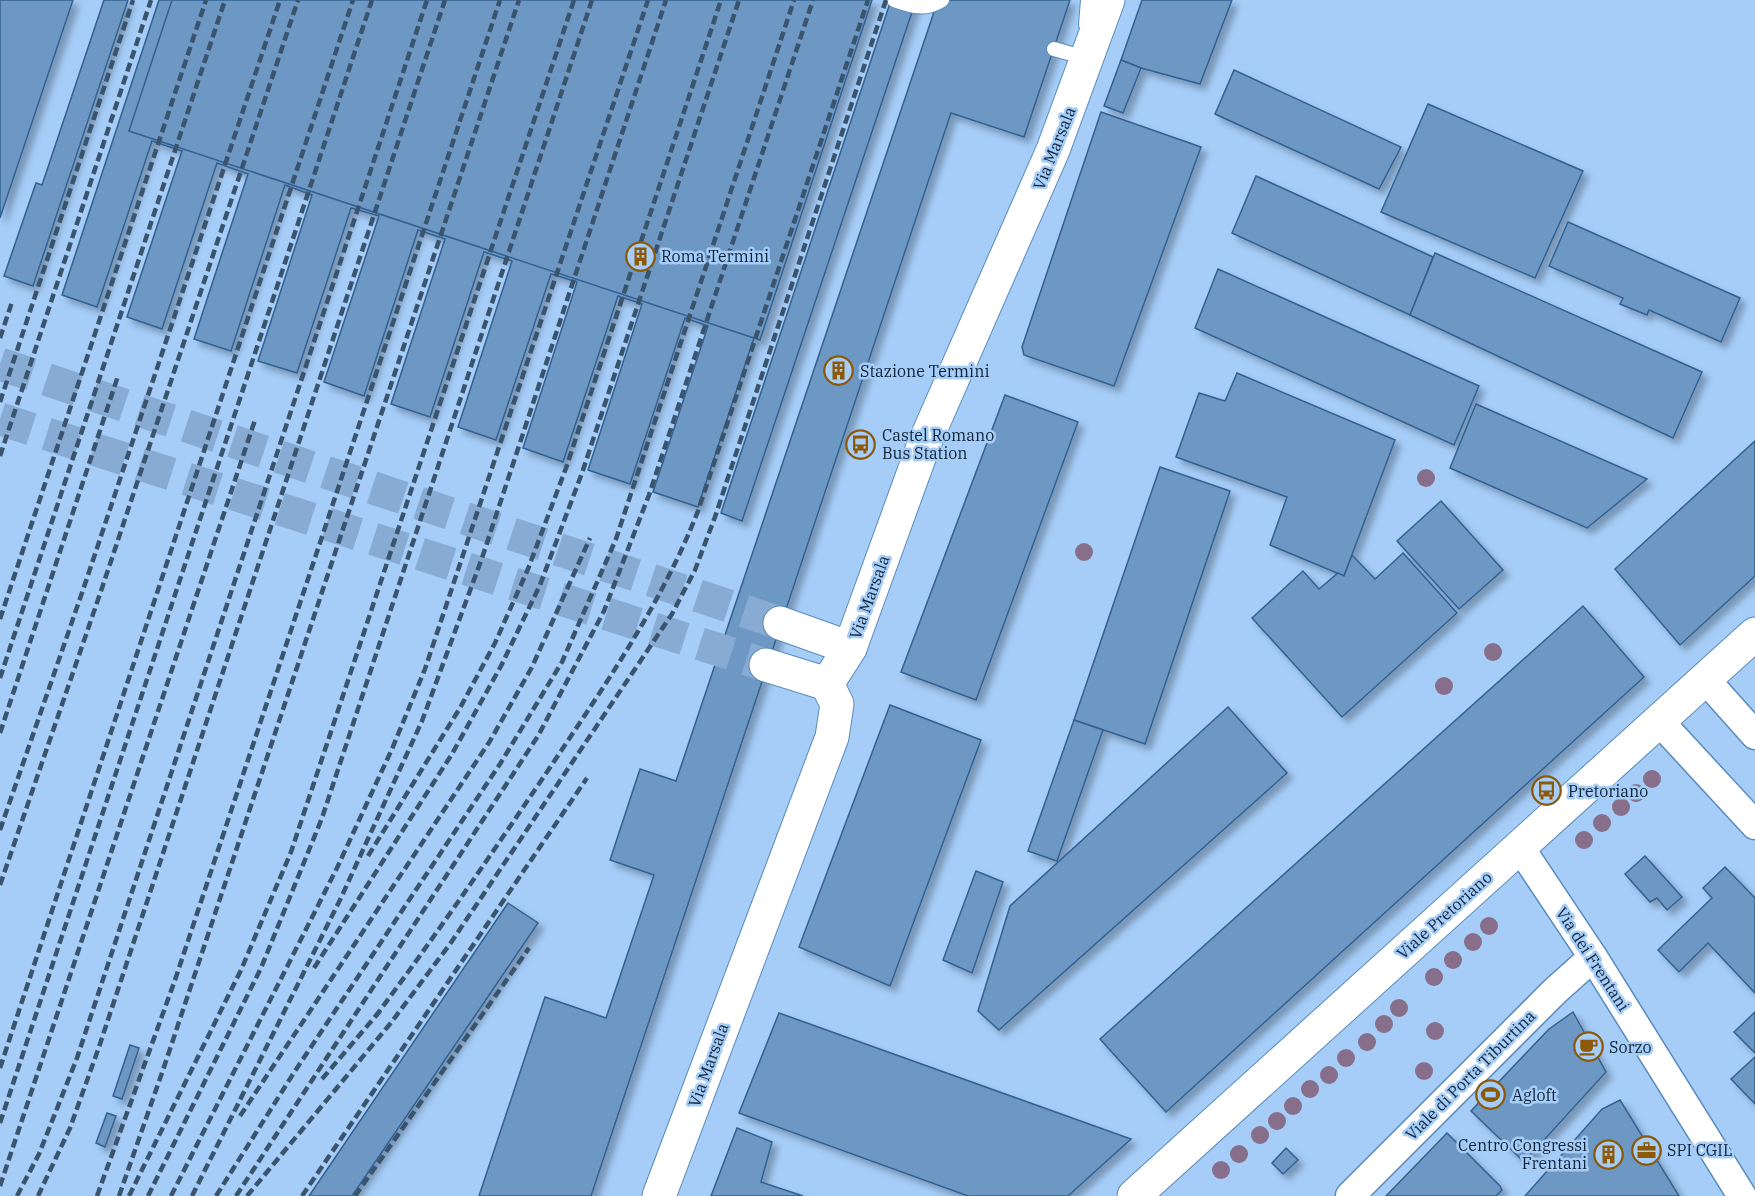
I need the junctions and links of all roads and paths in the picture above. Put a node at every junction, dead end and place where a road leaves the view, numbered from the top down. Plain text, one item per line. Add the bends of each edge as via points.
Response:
1 (894, 0) edge
2 (942, 0) edge
3 (1088, 0) edge
4 (1108, 0) edge
5 (1054, 49) dead end
6 (1088, 58) junction
7 (780, 623) tunnel mouth
8 (1755, 634) edge
9 (850, 648) junction
10 (766, 665) tunnel mouth
11 (1705, 679) junction
12 (827, 684) junction
13 (1659, 722) junction
14 (1755, 735) edge
15 (1755, 825) edge
16 (1519, 846) junction
17 (1593, 957) junction
18 (659, 1196) edge
19 (1134, 1196) edge
20 (1350, 1196) edge
21 (1742, 1196) edge

1 - 2 lane via 920,8
3 - 6 lane
4 - 6 main road, Via Marsala
5 - 6 lane
6 - 9 main road, Via Marsala via 1048,163 930,429
7 - 9 main road
8 - 11 main road, Viale Pretoriano
9 - 12 main road, Via Marsala
10 - 12 main road
11 - 13 main road, Viale Pretoriano
11 - 14 street
12 - 18 main road, Via Marsala via 837,704 832,737
13 - 15 street
13 - 16 main road, Viale Pretoriano
16 - 17 street, Via dei Frentani
16 - 19 main road, Viale Pretoriano
17 - 20 street, Viale di Porta Tiburtina
17 - 21 street, Via dei Frentani

